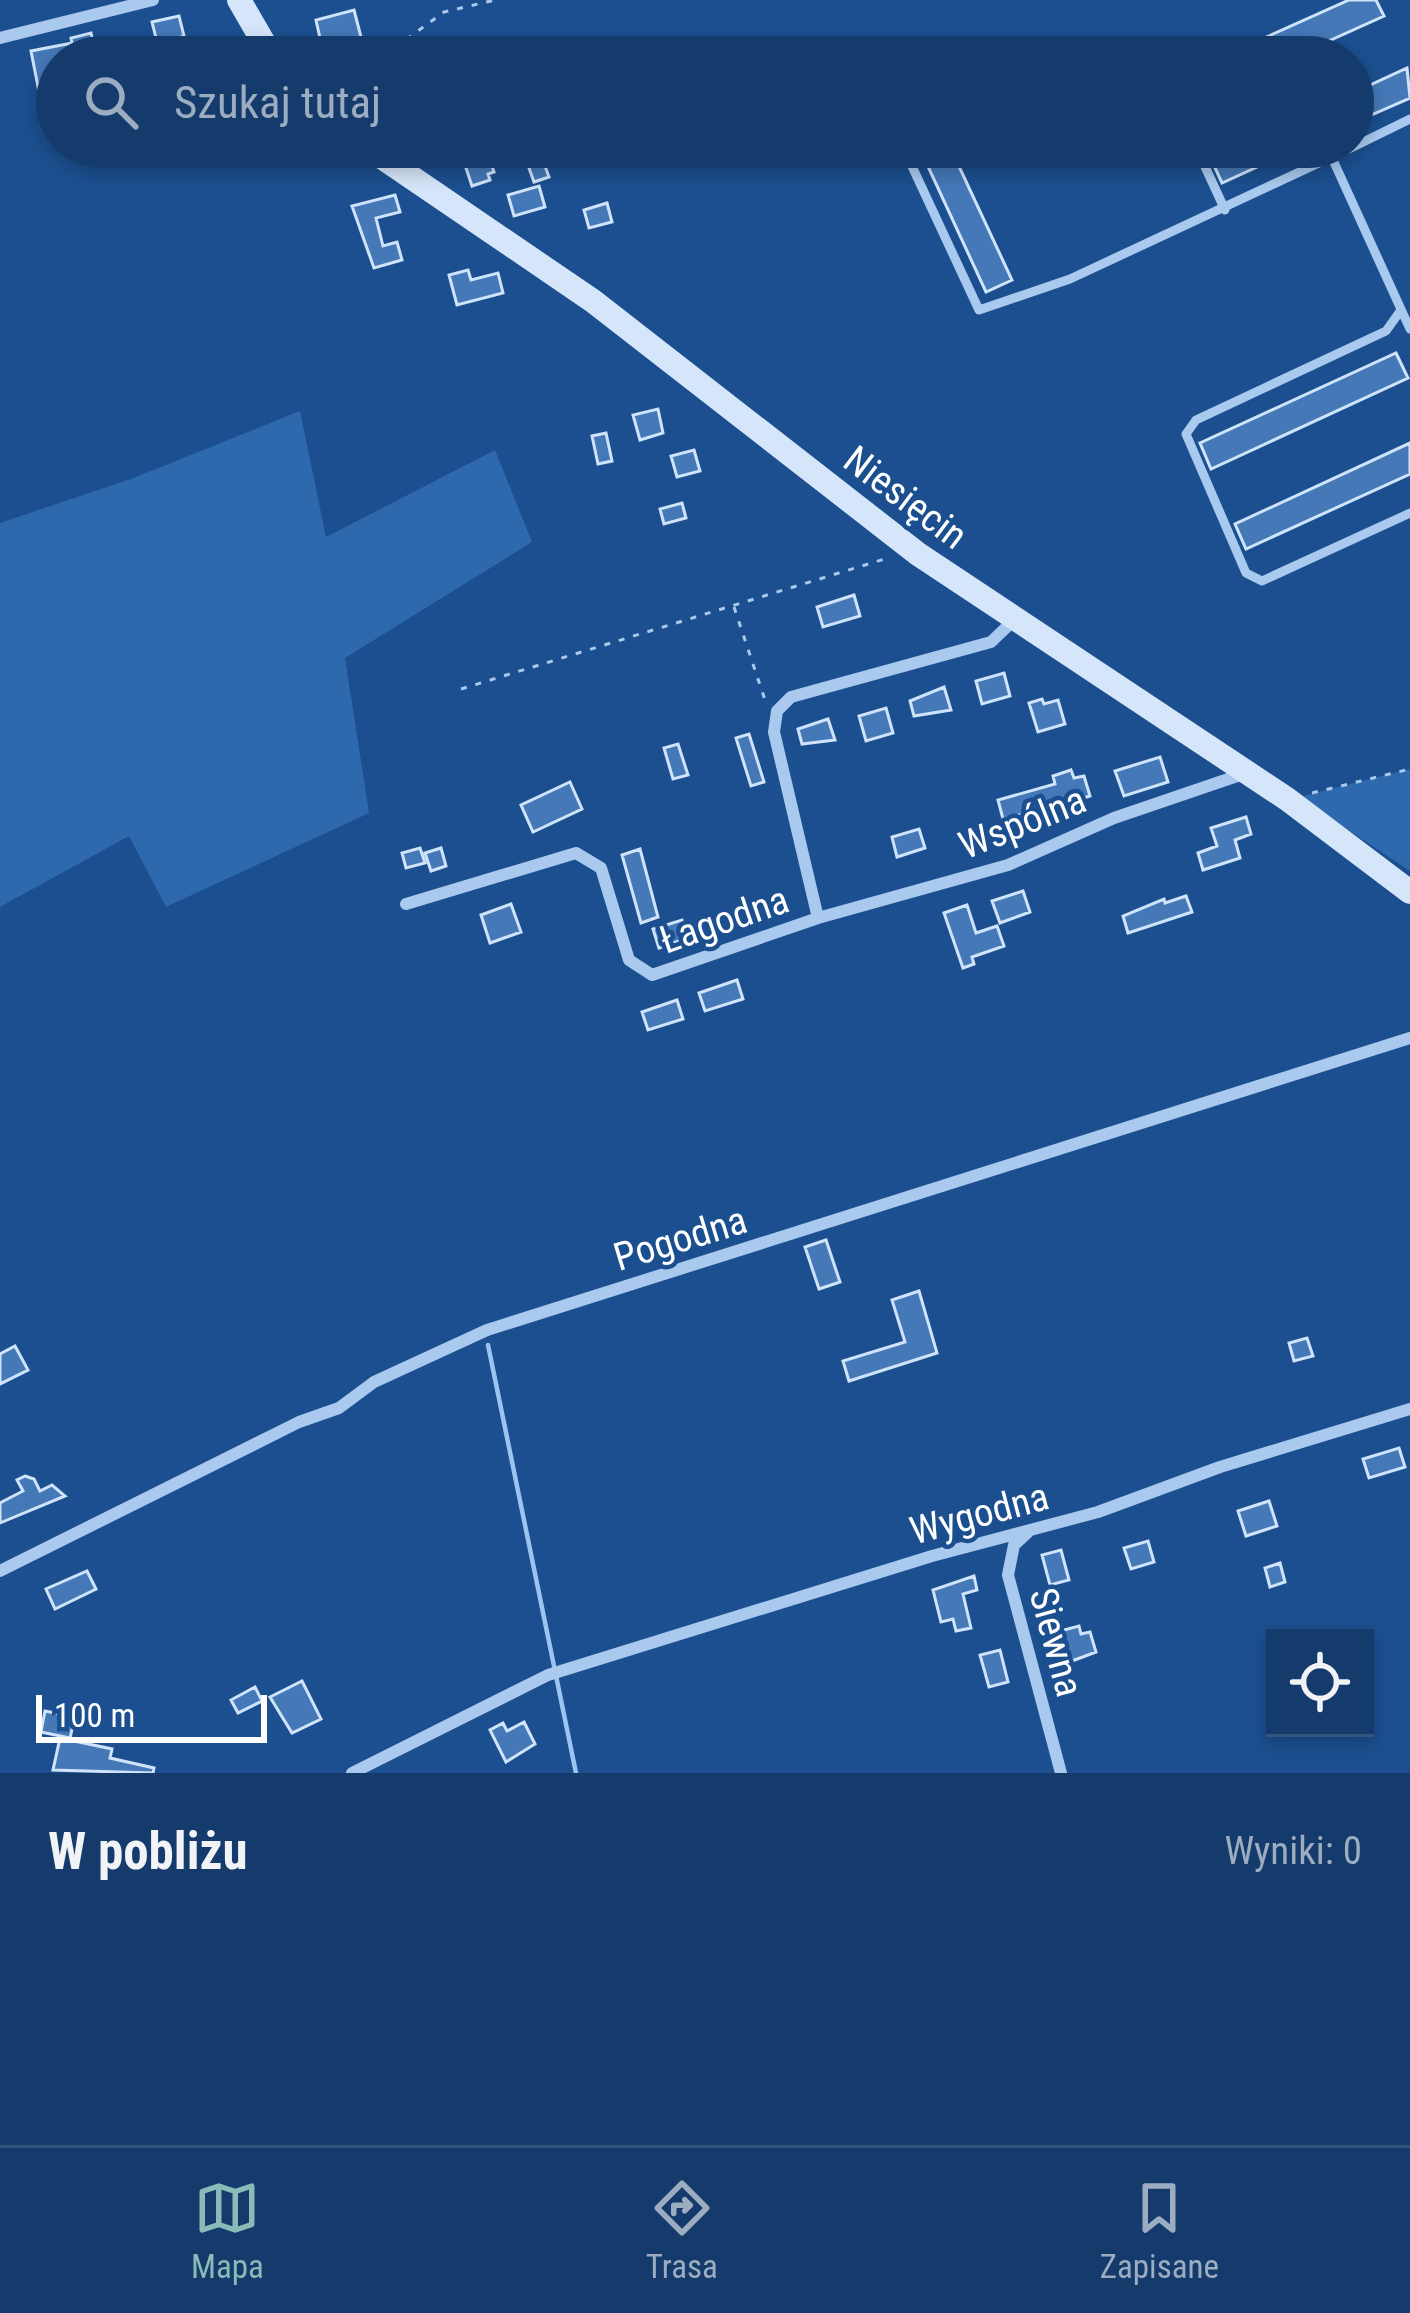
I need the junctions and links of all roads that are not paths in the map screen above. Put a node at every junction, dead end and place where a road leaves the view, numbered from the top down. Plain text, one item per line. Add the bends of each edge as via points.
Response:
1 (153, 0) edge
2 (239, 0) edge
3 (260, 36) edge
4 (0, 38) edge
5 (1410, 119) edge
6 (1374, 137) edge
7 (398, 168) edge
8 (913, 168) edge
9 (1206, 168) edge
10 (1316, 168) edge
11 (1338, 168) edge
12 (1225, 209) junction
13 (1401, 310) junction
14 (1410, 329) edge
15 (1410, 514) edge
16 (1013, 621) junction
17 (1246, 772) junction
18 (1410, 892) edge
19 (406, 904) dead end
20 (818, 918) junction
21 (1410, 1038) edge
22 (1410, 1409) edge
23 (1029, 1532) junction
24 (0, 1571) edge
25 (352, 1773) edge
26 (1061, 1773) edge

1 - 4 street
2 - 3 street
5 - 6 lane
7 - 16 street, Niesięcin via 593,301
8 - 12 lane via 979,310
9 - 12 lane
10 - 12 lane
11 - 13 lane
13 - 14 lane
13 - 15 lane via 1386,331 1196,420 1186,434 1254,580
16 - 17 street, Niesięcin
16 - 20 street, Łagodna via 991,642 791,697 777,711 778,752
17 - 18 street, Niesięcin
17 - 20 street, Wspólna via 1007,865
19 - 20 street, Łagodna via 576,853 601,868 629,960 652,975
21 - 24 street, Pogodna via 487,1330
22 - 23 street, Wygodna
23 - 25 street, Wygodna via 555,1672
23 - 26 street, Siewna via 1014,1545 1008,1575

